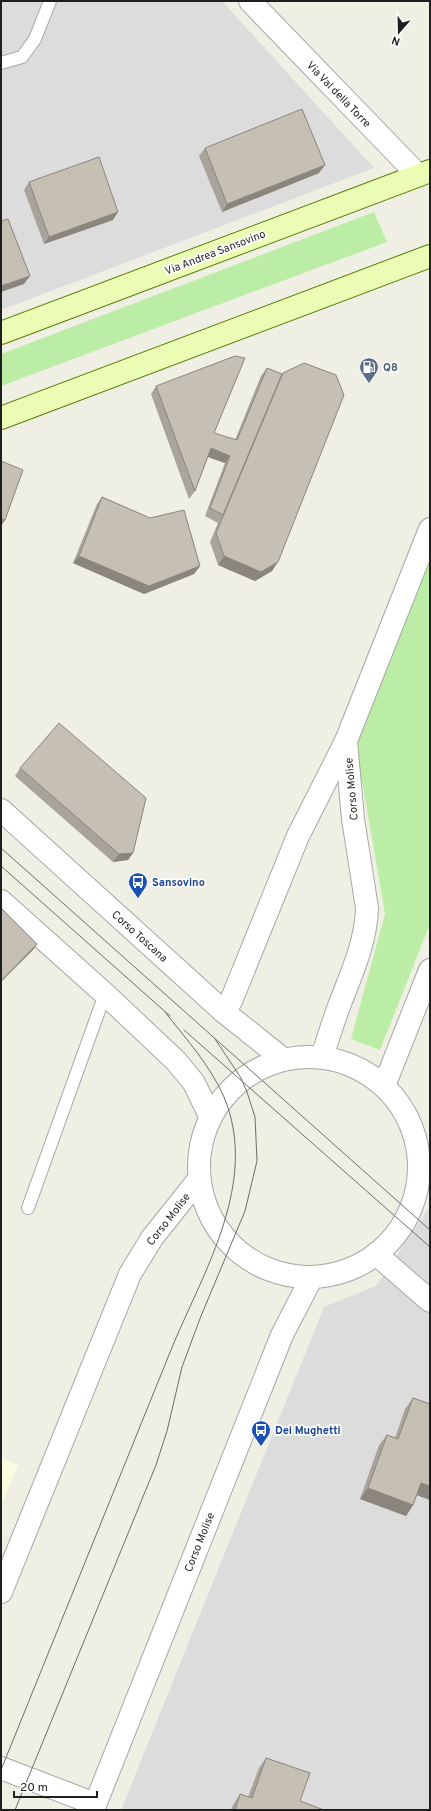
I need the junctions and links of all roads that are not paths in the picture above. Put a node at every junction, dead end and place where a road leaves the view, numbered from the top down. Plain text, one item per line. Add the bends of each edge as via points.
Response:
1 (50, 1) edge
2 (250, 1) edge
3 (1, 63) edge
4 (426, 177) edge
5 (430, 256) edge
6 (1, 333) edge
7 (1, 418) edge
8 (430, 529) edge
9 (346, 741) junction
10 (1, 810) edge
11 (1, 901) edge
12 (430, 970) edge
13 (105, 994) junction
14 (224, 1012) junction
15 (322, 1057) junction
16 (283, 1059) junction
17 (384, 1086) junction
18 (210, 1116) junction
19 (424, 1165) edge
20 (199, 1179) junction
21 (28, 1208) dead end
22 (376, 1254) junction
23 (312, 1277) junction
24 (430, 1301) edge
25 (1, 1592) edge
26 (1, 1768) edge
27 (94, 1807) edge

1 - 3 lane via 35,39 22,57
2 - 4 street, Via Val della Torre
4 - 6 main road, Via Andrea Sansovino
5 - 7 main road
8 - 9 street, Corso Molise
9 - 14 street via 298,836 231,1001
9 - 15 street, Corso Molise via 353,819 367,908 366,929
10 - 14 street, Corso Toscana
11 - 13 street
12 - 17 street
13 - 18 street via 176,1061 194,1083
13 - 21 lane
14 - 16 street, Corso Toscana
15 - 16 street
15 - 17 street via 355,1068
16 - 18 street via 239,1079
17 - 19 street via 408,1118
18 - 20 street via 198,1150
19 - 22 street via 409,1213 393,1238
20 - 23 street via 205,1202 214,1221 234,1247 253,1261 277,1271
20 - 25 street, Corso Molise via 152,1238 130,1274
22 - 23 street via 346,1270
22 - 24 street
23 - 27 street, Corso Molise via 282,1335
26 - 27 street

